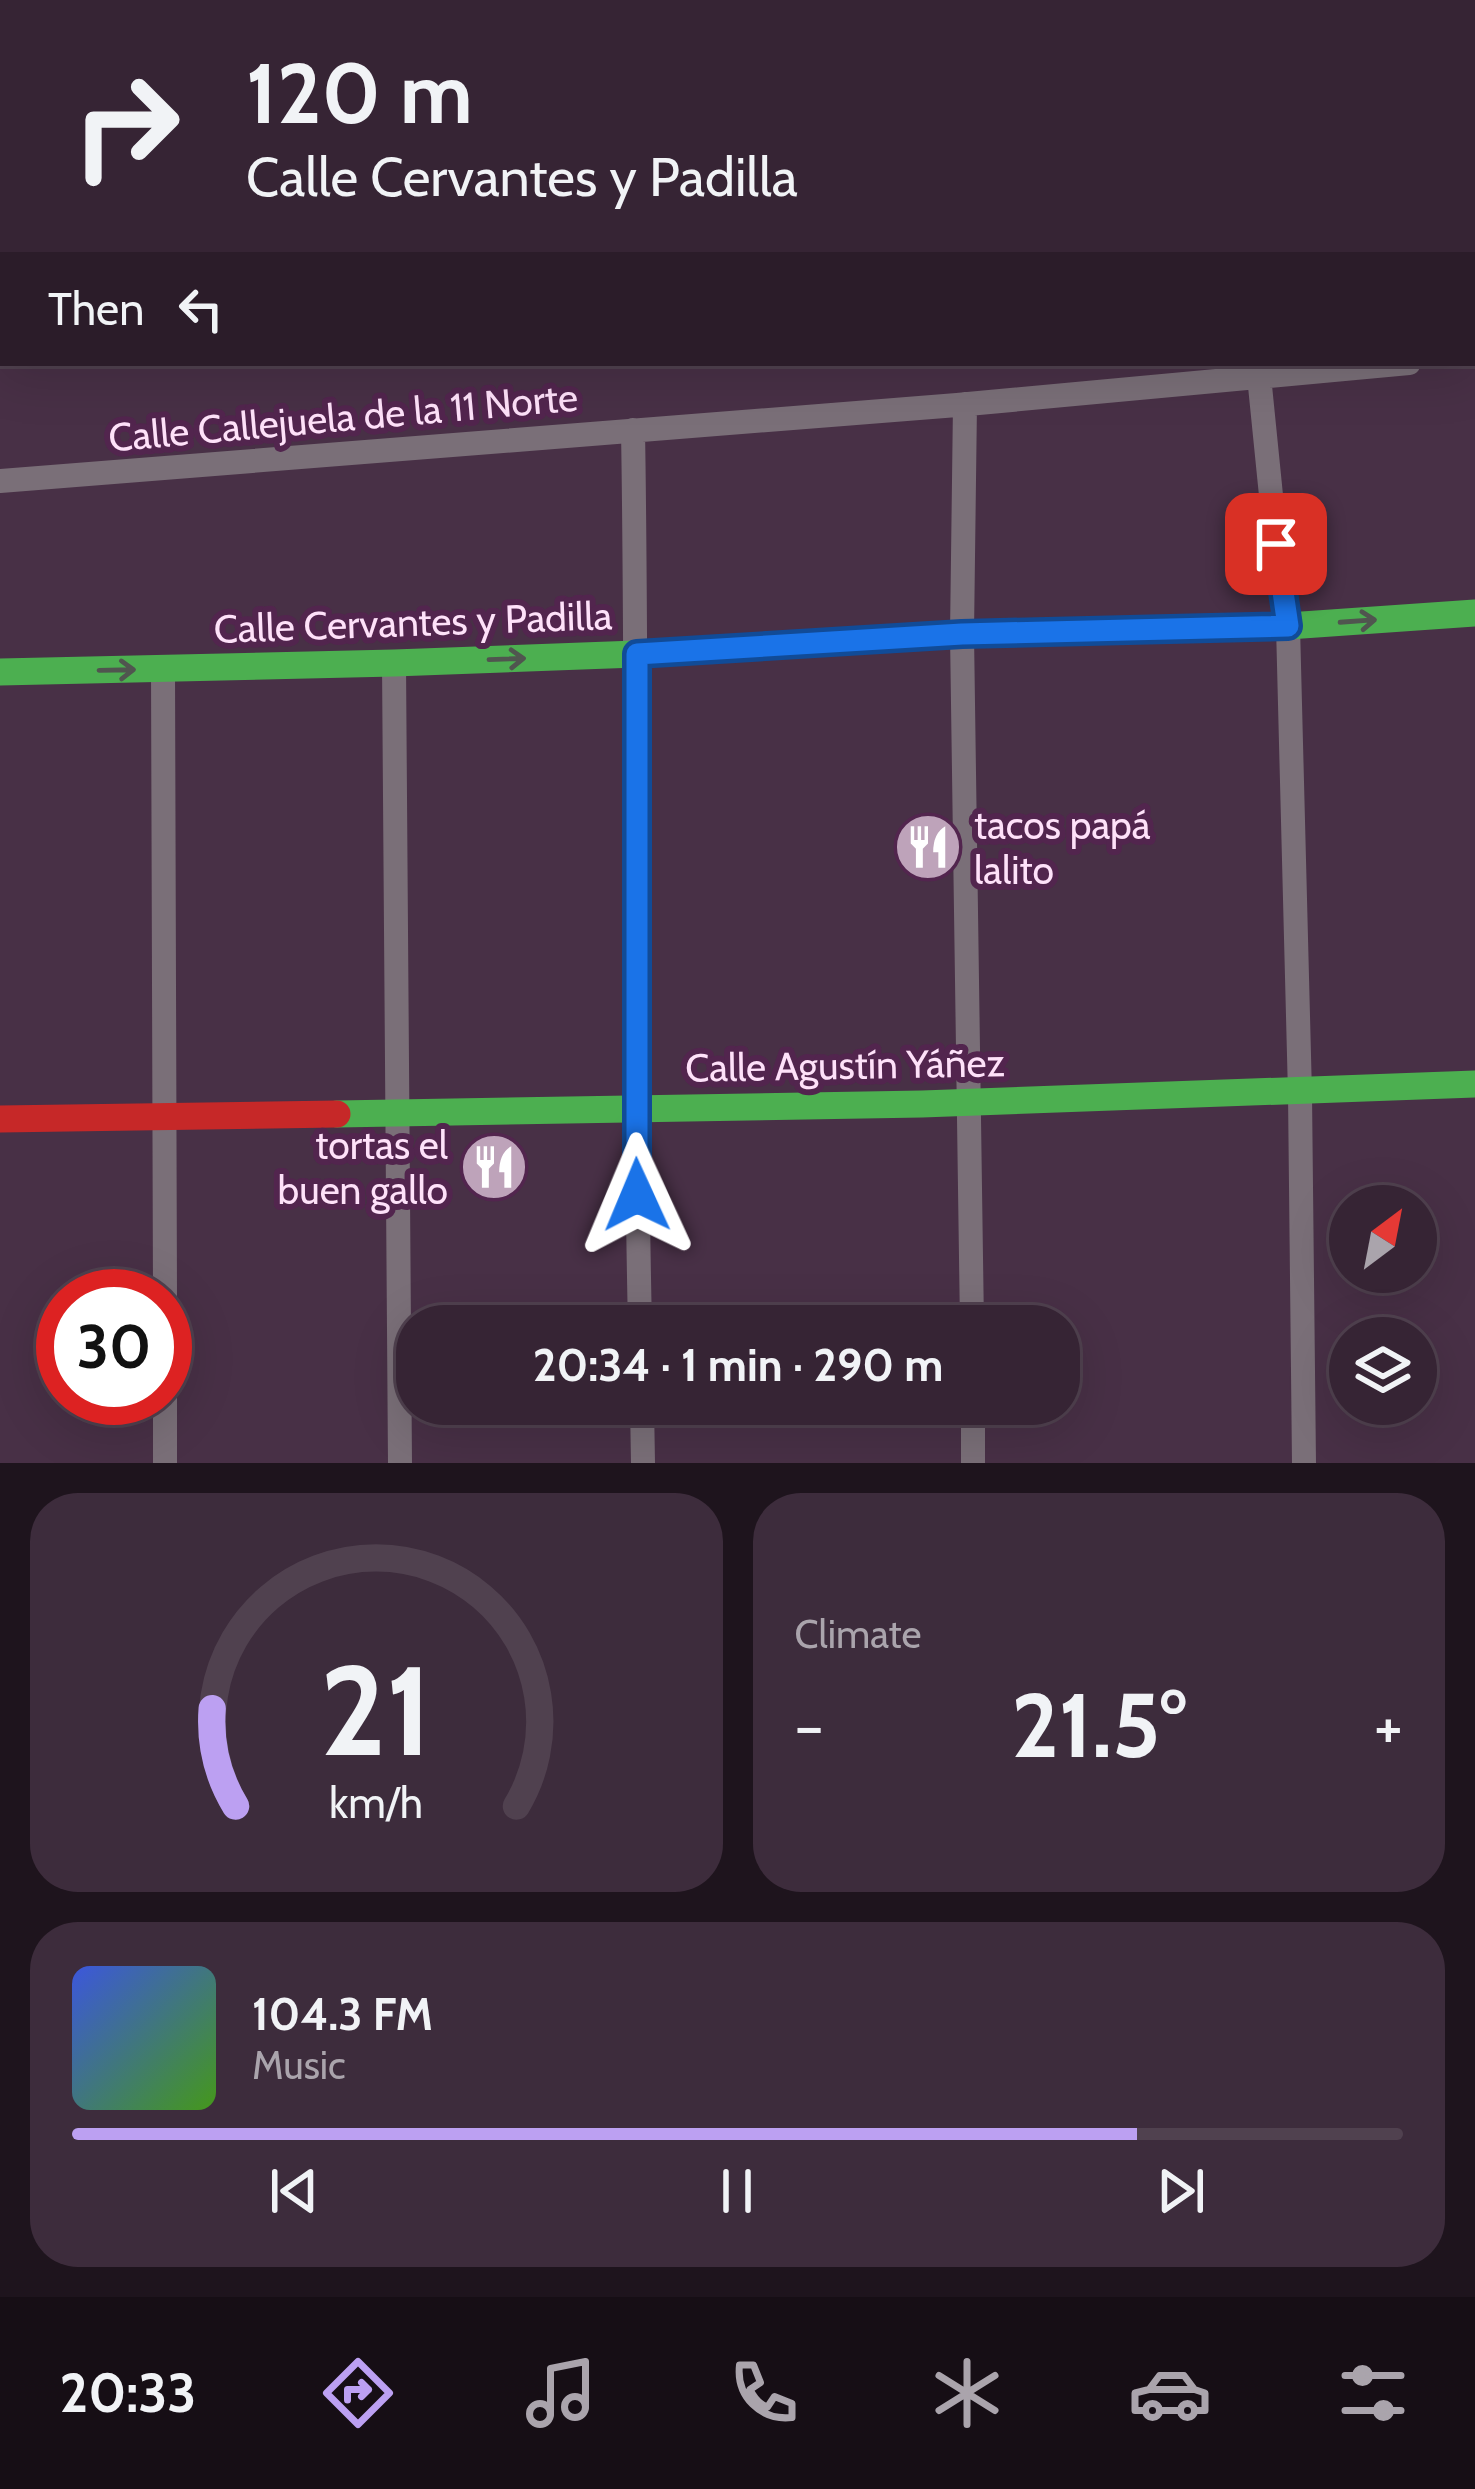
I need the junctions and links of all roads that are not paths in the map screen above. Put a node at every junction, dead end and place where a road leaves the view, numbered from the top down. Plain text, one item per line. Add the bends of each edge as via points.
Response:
1 (1374, 366) edge
2 (1259, 376) junction
3 (965, 404) junction
4 (633, 430) junction
5 (0, 481) edge
6 (1475, 613) edge
7 (1288, 626) junction
8 (962, 634) junction
9 (637, 654) junction
10 (394, 664) junction
11 (163, 669) junction
12 (0, 672) edge
13 (1475, 1084) edge
14 (1300, 1094) junction
15 (969, 1102) junction
16 (634, 1108) junction
17 (397, 1111) junction
18 (164, 1115) junction
19 (0, 1119) edge
20 (164, 1269) edge
21 (639, 1305) edge
22 (972, 1305) edge
23 (165, 1425) edge
24 (642, 1425) edge
25 (973, 1425) edge
26 (165, 1463) edge
27 (400, 1463) edge
28 (643, 1463) edge
29 (973, 1463) edge
30 (1304, 1463) edge

1 - 2 street, Calle Callejuela de la 11 Norte
2 - 3 street, Calle Callejuela de la 11 Norte
2 - 7 street
3 - 4 street, Calle Callejuela de la 11 Norte
3 - 8 street
4 - 5 street, Calle Callejuela de la 11 Norte
4 - 9 street
7 -> 6 street, Calle Cervantes y Padilla
7 - 8 street, Calle Cervantes y Padilla
7 - 14 street
8 - 9 street, Calle Cervantes y Padilla
8 - 15 street
10 -> 9 street, Calle Cervantes y Padilla
9 - 16 street
10 - 11 street, Calle Cervantes y Padilla
10 - 17 street
12 -> 11 street, Calle Cervantes y Padilla
11 - 18 street
13 - 14 street, Calle Agustín Yáñez
14 - 15 street, Calle Agustín Yáñez
14 - 30 street
15 - 16 street, Calle Agustín Yáñez
15 - 22 street
16 - 17 street, Calle Agustín Yáñez
16 - 21 street
17 - 18 street, Calle Agustín Yáñez
17 - 27 street
18 - 19 street, Calle Agustín Yáñez
18 - 20 street
23 - 26 street
24 - 28 street
25 - 29 street

